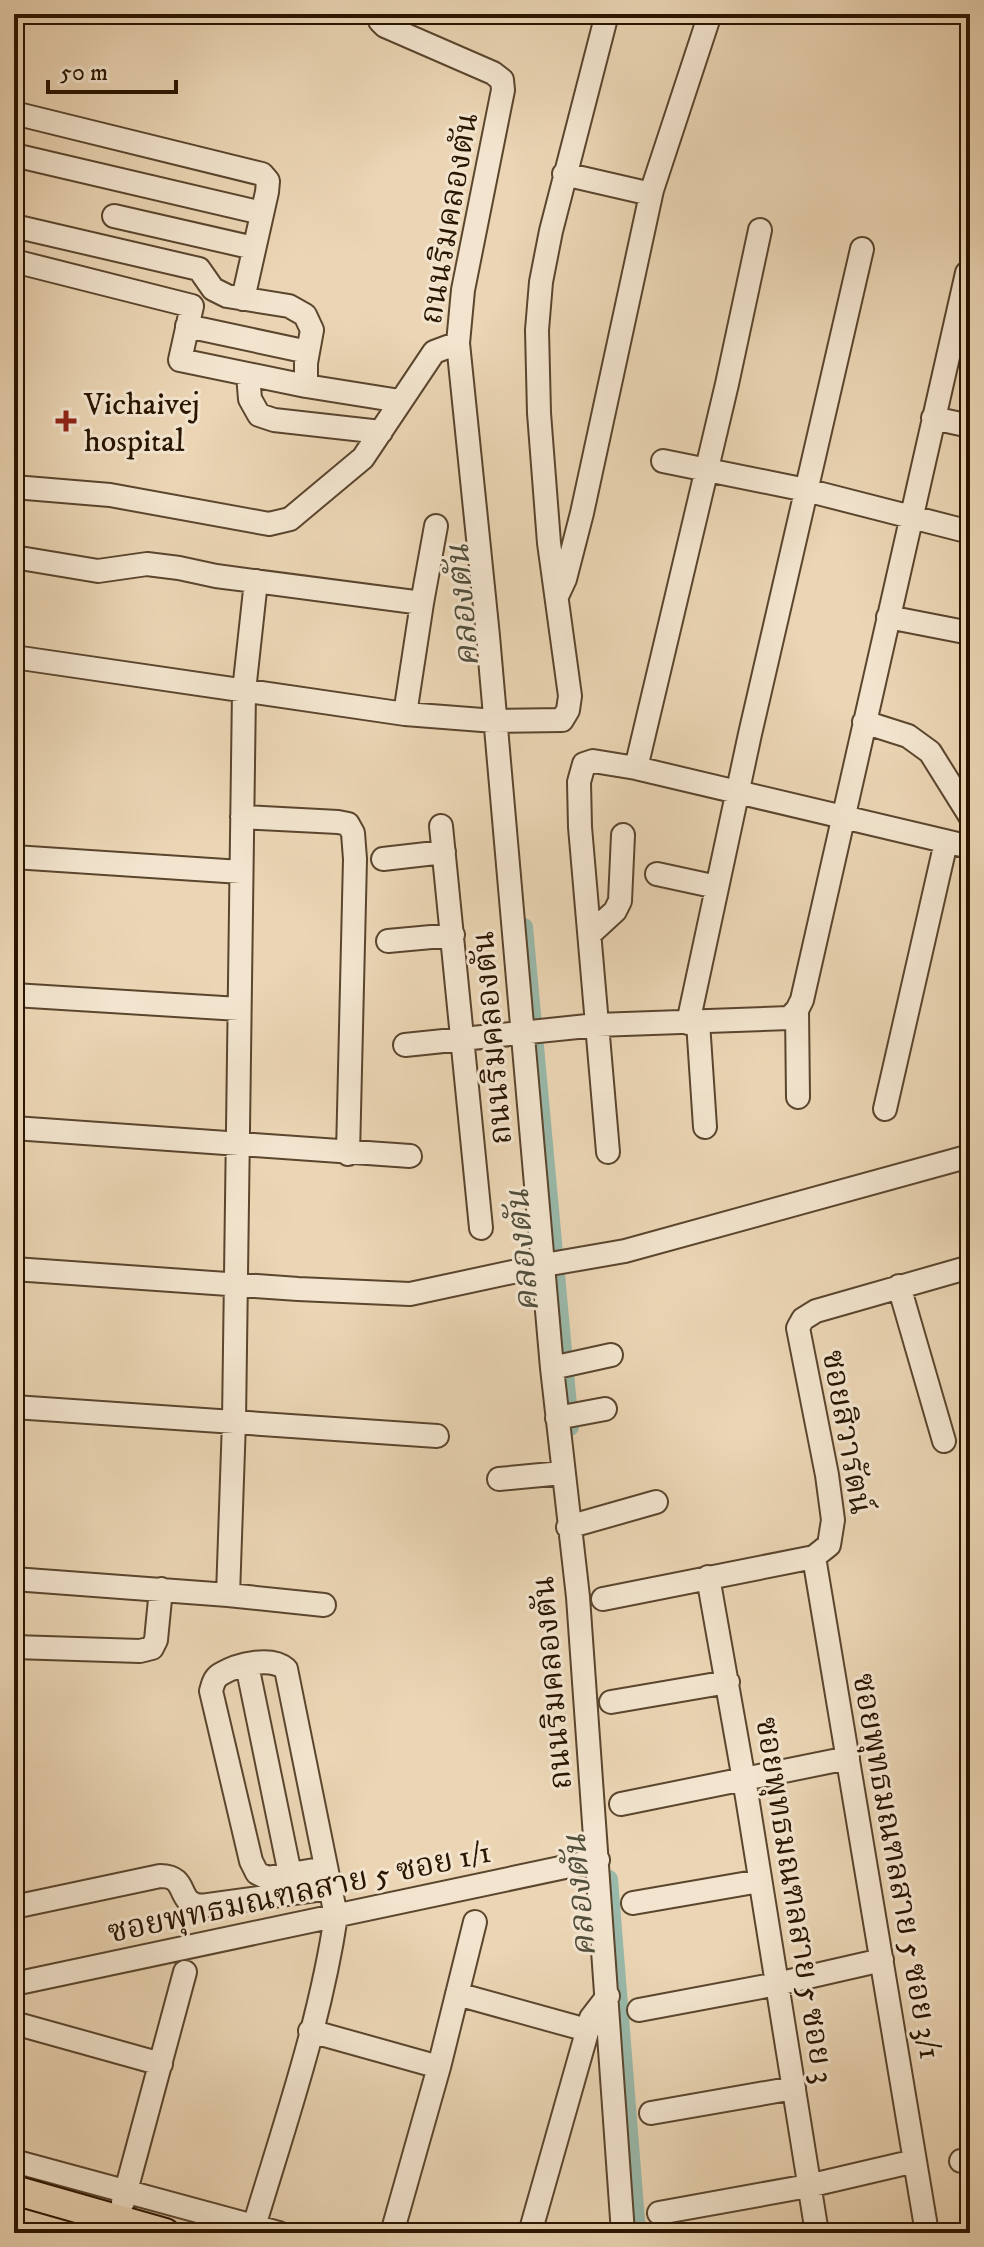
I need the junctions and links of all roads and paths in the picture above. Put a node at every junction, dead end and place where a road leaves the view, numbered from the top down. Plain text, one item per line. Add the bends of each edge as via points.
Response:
1 (379, 14) edge
2 (607, 14) edge
3 (710, 14) edge
4 (14, 113) edge
5 (14, 155) edge
6 (564, 174) junction
7 (122, 180) junction
8 (651, 194) junction
9 (262, 213) junction
10 (114, 216) junction
11 (14, 226) edge
12 (760, 230) dead end
13 (107, 248) junction
14 (254, 248) junction
15 (862, 249) dead end
16 (14, 261) edge
17 (199, 269) junction
18 (967, 273) dead end
19 (243, 299) junction
20 (189, 316) junction
21 (963, 321) edge
22 (458, 343) junction
23 (308, 352) junction
24 (248, 374) junction
25 (306, 386) junction
26 (400, 401) junction
27 (933, 418) junction
28 (970, 426) edge
29 (381, 432) junction
30 (663, 461) dead end
31 (707, 469) junction
32 (14, 487) edge
33 (806, 490) junction
34 (910, 517) junction
35 (436, 526) dead end
36 (970, 532) edge
37 (14, 557) edge
38 (256, 581) junction
39 (556, 599) junction
40 (422, 603) junction
41 (888, 617) junction
42 (970, 633) edge
43 (14, 657) edge
44 (244, 691) junction
45 (405, 714) junction
46 (499, 721) junction
47 (864, 722) junction
48 (636, 768) junction
49 (738, 792) junction
50 (970, 816) edge
51 (242, 817) junction
52 (843, 817) junction
53 (441, 826) dead end
54 (623, 835) dead end
55 (946, 842) junction
56 (970, 847) edge
57 (444, 852) junction
58 (14, 857) edge
59 (383, 859) dead end
60 (241, 872) junction
61 (657, 874) dead end
62 (717, 887) junction
63 (590, 934) junction
64 (453, 935) junction
65 (388, 941) dead end
66 (14, 995) edge
67 (239, 1009) junction
68 (797, 1010) junction
69 (693, 1022) junction
70 (597, 1025) junction
71 (530, 1031) junction
72 (464, 1039) junction
73 (405, 1045) dead end
74 (798, 1097) dead end
75 (885, 1109) dead end
76 (705, 1127) dead end
77 (14, 1128) edge
78 (237, 1145) junction
79 (608, 1152) dead end
80 (348, 1154) junction
81 (410, 1156) dead end
82 (970, 1156) edge
83 (481, 1228) dead end
84 (554, 1263) junction
85 (970, 1267) edge
86 (14, 1269) edge
87 (235, 1285) junction
88 (899, 1286) junction
89 (611, 1355) dead end
90 (562, 1366) junction
91 (14, 1407) edge
92 (605, 1409) dead end
93 (567, 1415) junction
94 (234, 1421) junction
95 (437, 1436) dead end
96 (944, 1441) dead end
97 (562, 1473) junction
98 (499, 1479) dead end
99 (656, 1502) dead end
100 (577, 1524) junction
101 (814, 1557) junction
102 (708, 1577) junction
103 (14, 1579) edge
104 (161, 1589) junction
105 (228, 1595) junction
106 (603, 1599) dead end
107 (324, 1605) dead end
108 (14, 1647) edge
109 (247, 1665) junction
110 (728, 1682) junction
111 (611, 1702) dead end
112 (848, 1758) junction
113 (745, 1780) junction
114 (621, 1804) dead end
115 (598, 1860) junction
116 (290, 1874) junction
117 (328, 1878) junction
118 (760, 1881) junction
119 (633, 1903) dead end
120 (14, 1907) edge
121 (336, 1916) junction
122 (475, 1922) dead end
123 (882, 1960) junction
124 (185, 1972) dead end
125 (14, 1984) edge
126 (777, 1984) junction
127 (457, 1994) junction
128 (608, 1996) junction
129 (639, 2010) dead end
130 (14, 2023) edge
131 (587, 2030) junction
132 (310, 2031) junction
133 (161, 2064) junction
134 (439, 2067) junction
135 (794, 2088) junction
136 (651, 2113) dead end
137 (14, 2161) edge
138 (915, 2161) junction
139 (808, 2186) junction
140 (14, 2190) edge
141 (126, 2191) junction
142 (659, 2213) dead end
143 (118, 2220) junction
144 (253, 2229) edge
145 (165, 2233) edge
146 (279, 2233) edge
147 (392, 2233) edge
148 (530, 2233) edge
149 (623, 2233) edge
150 (817, 2233) edge
151 (927, 2233) edge

1 - 22 street, ถนนริมคลองตัน via 385,26 502,80
2 - 6 street
3 - 8 street
4 - 9 street via 262,174 268,181
5 - 7 street
6 - 8 street
6 - 39 street via 541,282 537,330
7 - 9 street
7 - 10 street
8 - 39 street via 582,513
9 - 14 street
10 - 13 street
10 - 14 street
11 - 13 street
12 - 31 street
13 - 17 street
14 - 19 street
15 - 33 street
16 - 20 street
17 - 19 street via 213,289
17 - 20 street
18 - 21 street
19 - 23 street via 289,306 305,315 312,330
20 - 23 street
20 - 24 street via 180,360
21 - 27 street
22 - 26 street via 434,352
22 - 46 street, ถนนริมคลองตัน
23 - 25 street
24 - 25 street
24 - 29 street via 250,399 259,415
25 - 26 street
26 - 29 street
27 - 28 street
27 - 34 street
29 - 32 street via 363,458 290,519 269,524 110,495
30 - 31 street
31 - 33 street
31 - 48 street
33 - 34 street
33 - 49 street
34 - 36 street
34 - 41 street
35 - 40 street
37 - 38 street via 98,571 147,564
38 - 40 street
38 - 44 street
39 - 46 street via 568,710 562,720
40 - 45 street
41 - 42 street
41 - 47 street
43 - 44 street
44 - 45 street
44 - 51 street
45 - 46 street
46 - 71 street, ถนนริมคลองตัน
47 - 50 street via 908,736 930,752
47 - 52 street
48 - 49 street
48 - 63 street via 593,761 584,764 579,782
49 - 52 street
49 - 62 street
51 - 60 street
51 - 80 street via 338,822 348,824 353,833
52 - 55 street
52 - 68 street
53 - 57 street
54 - 63 street via 620,901
55 - 56 street
55 - 75 street
57 - 59 street
57 - 64 street
58 - 60 street
60 - 67 street
61 - 62 street
62 - 69 street
63 - 70 street
64 - 65 street
64 - 72 street
66 - 67 street
67 - 78 street
68 - 69 street via 789,1018
68 - 74 street
69 - 70 street
69 - 76 street
70 - 71 street
70 - 79 street
71 - 72 street
71 - 84 street, ถนนริมคลองตัน
72 - 73 street
72 - 83 street
77 - 78 street
78 - 80 street
78 - 87 street
80 - 81 street
82 - 84 street via 640,1247
84 - 87 street via 410,1294
84 - 90 street, ถนนริมคลองตัน
85 - 88 street, ซอยสิวารัตน์
86 - 87 street
87 - 94 street
88 - 96 street
88 - 101 street, ซอยสิวารัตน์ via 816,1311 798,1328 833,1520 829,1545
89 - 90 street
90 - 93 street, ถนนริมคลองตัน
91 - 94 street
92 - 93 street
93 - 97 street, ถนนริมคลองตัน
94 - 95 street
94 - 105 street
97 - 98 street
97 - 100 street, ถนนริมคลองตัน
99 - 100 street
100 - 115 street, ถนนริมคลองตัน
101 - 102 street
101 - 112 street, ซอยพุทธมณฑลสาย 5 ซอย 3/1
102 - 106 street
102 - 110 street, ซอยพุทธมณฑลสาย 5 ซอย 3
103 - 104 street
104 - 105 street
104 - 108 street via 152,1648
105 - 107 street
109 - 116 street
109 - 116 street via 221,1674 211,1691 251,1861 267,1878
109 - 117 street via 270,1661 286,1669
110 - 111 street
110 - 113 street, ซอยพุทธมณฑลสาย 5 ซอย 3
112 - 113 street
112 - 123 street, ซอยพุทธมณฑลสาย 5 ซอย 3/1
113 - 114 street
113 - 118 street, ซอยพุทธมณฑลสาย 5 ซอย 3
115 - 121 street, ซอยพุทธมณฑลสาย 5 ซอย 1/1
115 - 128 street, ถนนริมคลองตัน
116 - 117 street
117 - 120 street via 201,1906 186,1899 179,1881 160,1876
117 - 121 street
118 - 119 street
118 - 126 street, ซอยพุทธมณฑลสาย 5 ซอย 3
121 - 125 street, ซอยพุทธมณฑลสาย 5 ซอย 1/1
121 - 132 street
122 - 127 street
123 - 126 street
123 - 138 street, ซอยพุทธมณฑลสาย 5 ซอย 3/1
124 - 133 street
126 - 129 street
126 - 135 street, ซอยพุทธมณฑลสาย 5 ซอย 3
127 - 131 street
127 - 134 street
128 - 131 street
128 - 149 street, ถนนริมคลองตัน
130 - 133 street
131 - 148 street
132 - 134 street
132 - 144 street
133 - 141 street
134 - 147 street
135 - 136 street
135 - 139 street, ซอยพุทธมณฑลสาย 5 ซอย 3
137 - 141 street
138 - 139 street
138 - 151 street, ซอยพุทธมณฑลสาย 5 ซอย 3/1
139 - 142 street
139 - 150 street, ซอยพุทธมณฑลสาย 5 ซอย 3
140 - 143 main road
141 - 143 street
141 - 144 street
143 - 145 main road
144 - 146 street

